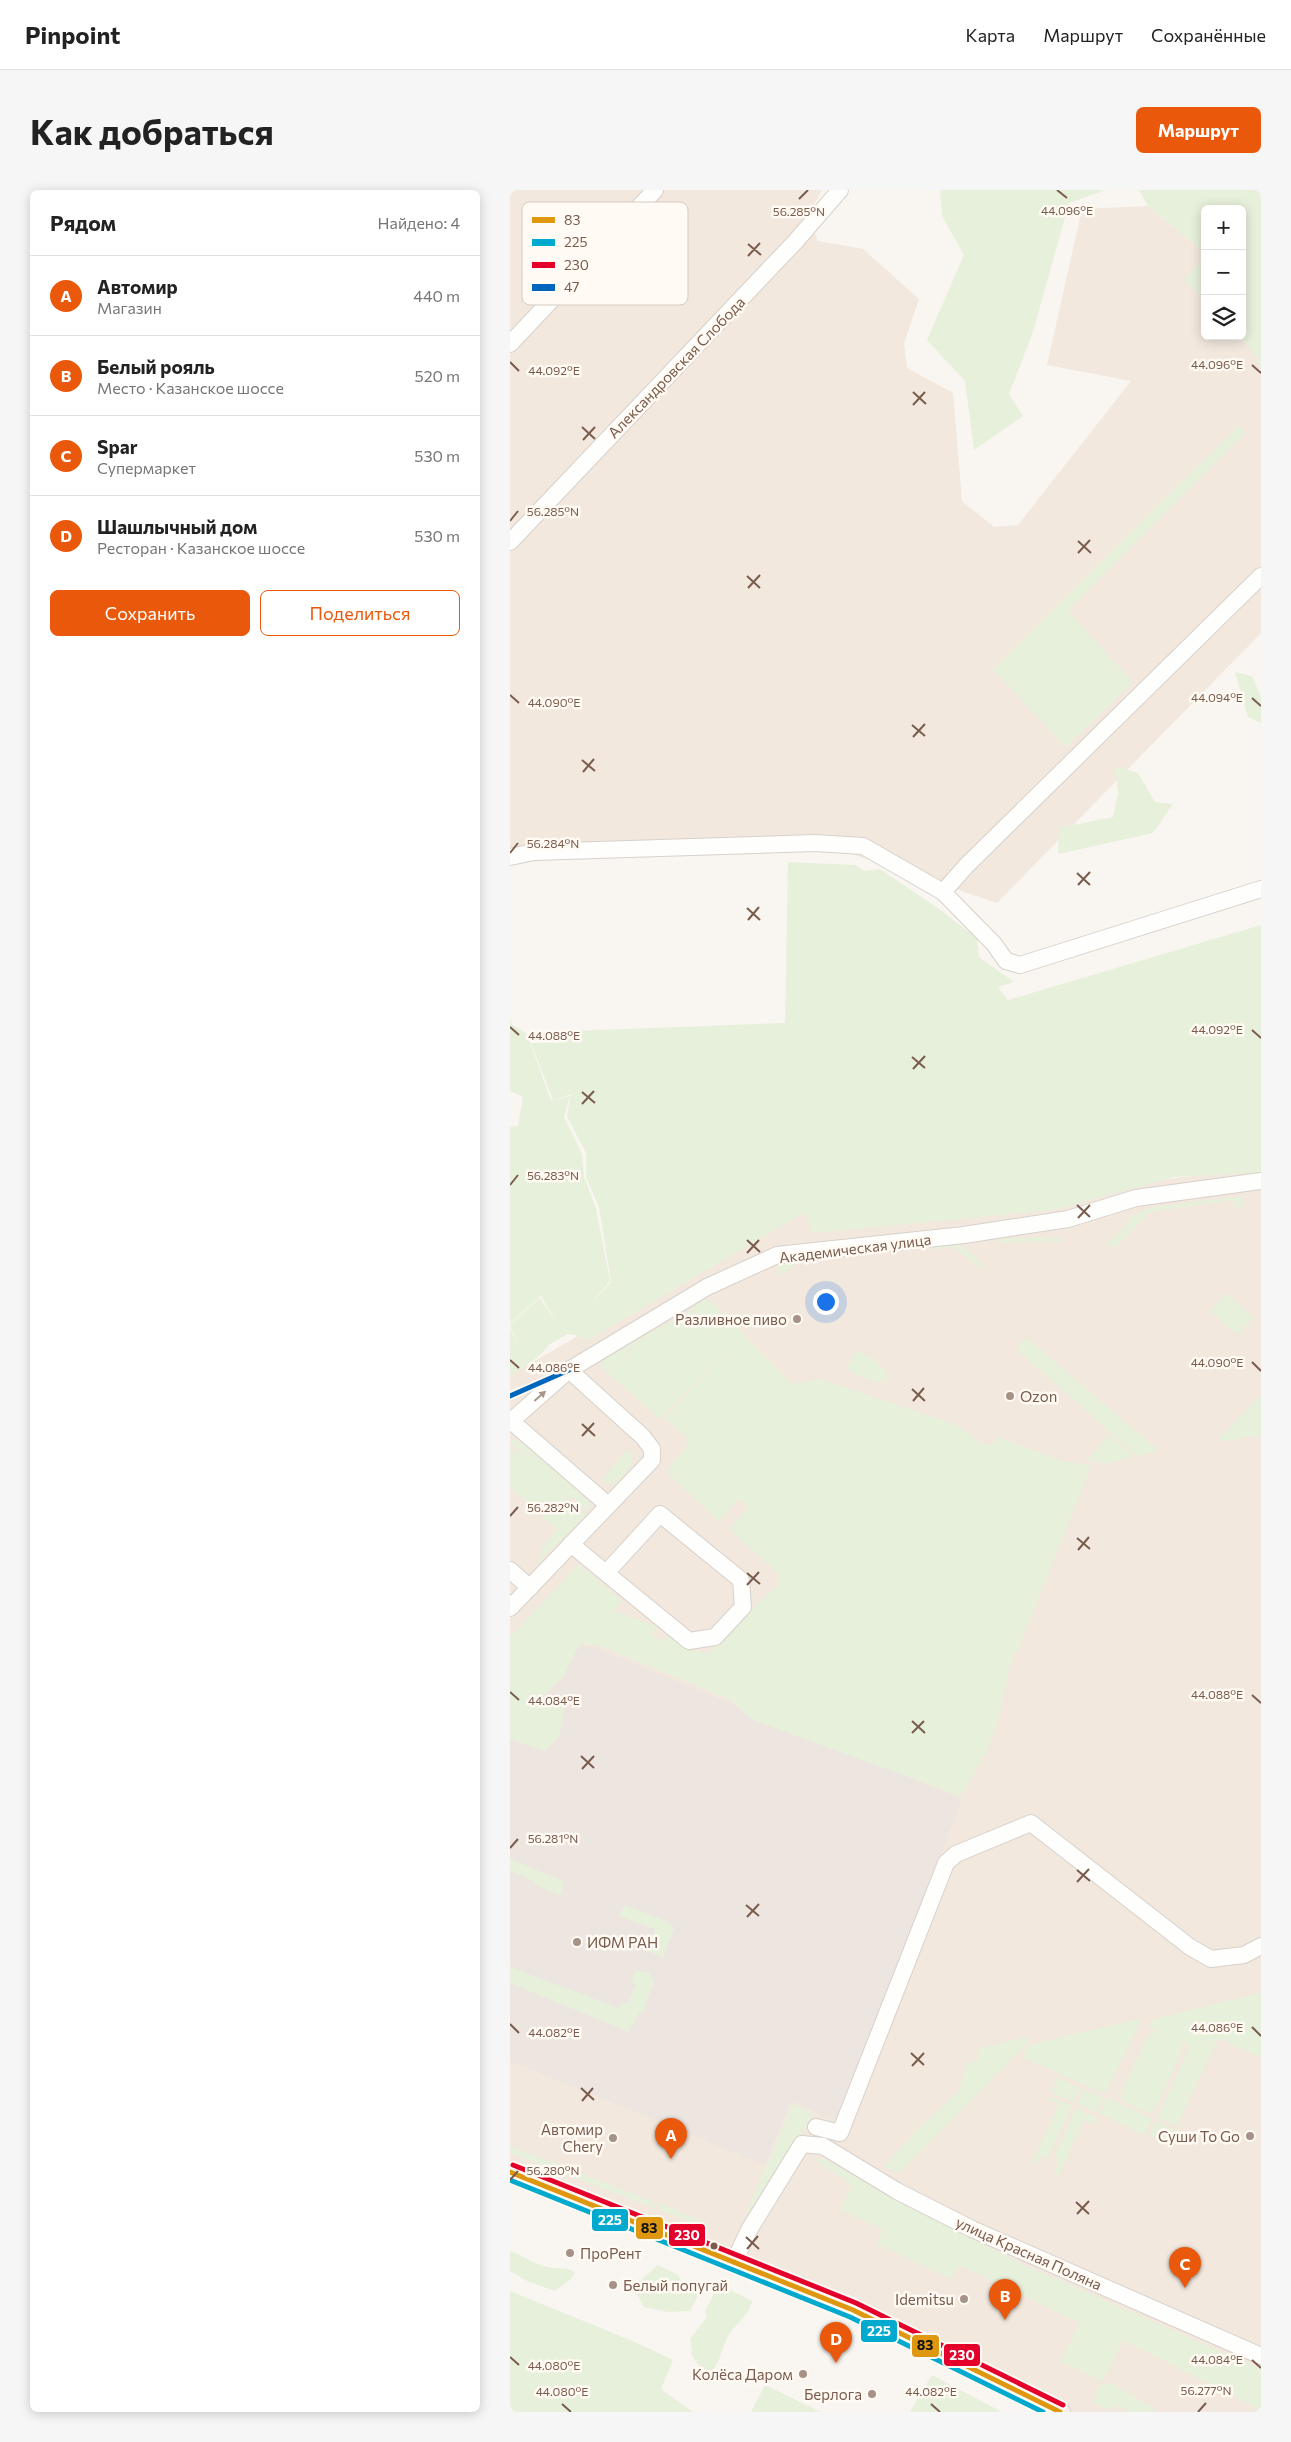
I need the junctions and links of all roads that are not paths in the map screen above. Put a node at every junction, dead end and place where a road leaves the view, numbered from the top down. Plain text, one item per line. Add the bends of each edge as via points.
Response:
1 (655, 190) edge
2 (840, 190) edge
3 (644, 202) edge
4 (547, 305) edge
5 (510, 344) edge
6 (510, 542) edge
7 (1261, 576) edge
8 (510, 857) edge
9 (1261, 889) edge
10 (943, 892) junction
11 (1261, 1181) edge
12 (569, 1370) junction
13 (511, 1422) edge
14 (608, 1505) junction
15 (571, 1544) junction
16 (510, 1570) edge
17 (606, 1573) junction
18 (530, 1588) junction
19 (510, 1608) edge
20 (1261, 1946) edge
21 (816, 2127) dead end
22 (510, 2172) edge
23 (734, 2262) junction
24 (1261, 2356) edge
25 (1060, 2412) edge

1 - 3 street
2 - 6 street, Александровская Слобода via 795,242
4 - 5 street
7 - 10 street
8 - 10 street via 534,852 815,844 863,846
9 - 10 street via 1020,965 1006,961 994,944
11 - 12 street, Академическая улица via 1136,1198 1068,1219 964,1235 777,1255 707,1288
13 -> 12 street, Академическая улица
12 - 14 street via 652,1449 652,1460
13 - 14 street
14 - 15 street
15 - 17 street
15 - 18 street
16 - 18 street
17 - 17 street via 689,1641 715,1637 743,1607 741,1580 660,1514
18 - 19 street
20 - 21 street via 1244,1955 1211,1958 1190,1947 1031,1823 956,1854 946,1863 840,2134
22 - 23 main road
23 - 24 street, улица Красная Поляна via 749,2230 802,2144 822,2146 896,2191 972,2229
23 - 25 main road via 853,2310

